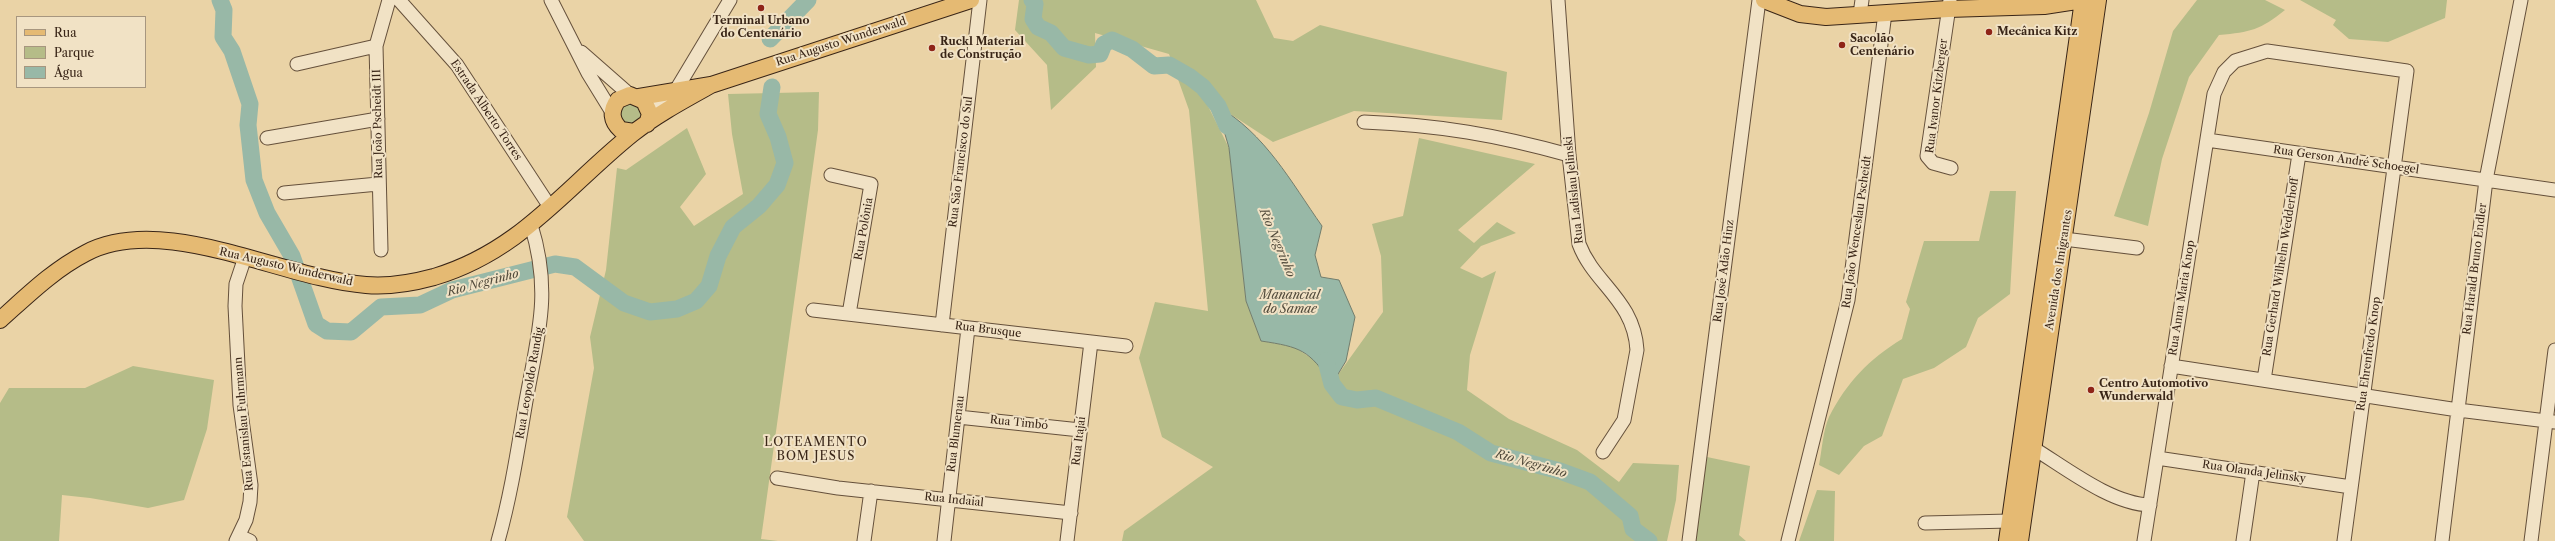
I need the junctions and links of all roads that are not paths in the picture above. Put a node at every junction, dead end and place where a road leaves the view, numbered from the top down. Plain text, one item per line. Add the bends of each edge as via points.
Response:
1 (389, 0) edge
2 (399, 0) edge
3 (551, 0) edge
4 (730, 0) edge
5 (971, 0) edge
6 (980, 0) edge
7 (1558, 0) edge
8 (1759, 0) edge
9 (1764, 0) edge
10 (2083, 0) edge
11 (2098, 0) edge
12 (2521, 0) edge
13 (1949, 4) edge
14 (1861, 7) edge
15 (1886, 13) junction
16 (573, 44) junction
17 (376, 46) junction
18 (297, 64) dead end
19 (2408, 71) joint
20 (711, 85) junction
21 (676, 90) junction
22 (635, 96) junction
23 (613, 116) junction
24 (378, 119) junction
25 (1364, 122) dead end
26 (644, 123) junction
27 (267, 138) dead end
28 (2207, 140) junction
29 (2299, 154) junction
30 (1569, 155) junction
31 (606, 158) junction
32 (2068, 160) junction
33 (2394, 167) junction
34 (1951, 168) dead end
35 (831, 175) dead end
36 (2486, 180) junction
37 (378, 184) junction
38 (2555, 190) edge
39 (284, 193) dead end
40 (550, 207) junction
41 (531, 225) junction
42 (2057, 236) junction
43 (2137, 248) dead end
44 (381, 250) dead end
45 (245, 257) junction
46 (814, 310) dead end
47 (849, 314) junction
48 (0, 320) edge
49 (942, 325) junction
50 (968, 328) junction
51 (1091, 342) junction
52 (1126, 346) dead end
53 (2555, 350) edge
54 (2171, 366) junction
55 (2264, 380) junction
56 (2363, 396) junction
57 (2458, 410) junction
58 (958, 417) junction
59 (2551, 421) edge
60 (1080, 430) junction
61 (2033, 448) junction
62 (1603, 452) dead end
63 (2158, 458) junction
64 (2253, 472) junction
65 (777, 478) dead end
66 (2351, 487) junction
67 (871, 491) junction
68 (948, 500) junction
69 (2150, 505) junction
70 (1071, 513) junction
71 (2010, 521) junction
72 (1925, 523) dead end
73 (242, 539) edge
74 (498, 541) edge
75 (864, 541) edge
76 (944, 541) edge
77 (1068, 541) edge
78 (1689, 541) edge
79 (1788, 541) edge
80 (2007, 541) edge
81 (2020, 541) edge
82 (2144, 541) edge
83 (2243, 541) edge
84 (2344, 541) edge
85 (2442, 541) edge
86 (2531, 541) edge

1 - 17 street, Rua João Pscheidt III
2 - 40 street, Estrada Alberto Torres via 462,71
3 - 16 street
4 - 21 street
5 - 20 main road, Rua Augusto Wunderwald
6 - 49 street, Rua São Francisco do Sul
7 - 30 street, Rua Ladislau Jelinski
8 - 78 street, Rua José Adão Hinz
9 - 14 main road via 1814,17
10 - 13 main road via 2044,6
10 - 32 main road, Avenida dos Imigrantes
11 - 32 main road, Avenida dos Imigrantes
12 - 36 street, Rua Harald Bruno Endler
13 - 15 main road
13 - 34 street, Rua Ivanor Kitzberger via 1928,156 1933,163
14 - 15 main road
15 - 79 street, Rua João Wenceslau Pscheidt via 1848,300
16 - 22 street
16 - 23 street
17 - 18 street
17 - 24 street, Rua João Pscheidt III
19 - 28 street, Rua Anna Maria Knop via 2267,51 2235,61 2224,72 2214,94
19 - 33 street, Rua Ehrenfredo Knop
20 - 21 main road, Rua Augusto Wunderwald
20 - 26 main road, Rua Augusto Wunderwald
21 - 22 main road, Rua Augusto Wunderwald
21 - 26 street
22 - 23 main road via 618,100
22 - 26 main road via 644,101
23 - 26 main road via 621,130
23 - 31 main road via 611,145
24 - 27 street
24 - 37 street, Rua João Pscheidt III
25 - 30 street via 1456,129
26 - 31 main road, Rua Augusto Wunderwald
28 - 29 street, Rua Gerson André Schoegel
28 - 54 street, Rua Anna Maria Knop
29 - 33 street, Rua Gerson André Schoegel
29 - 55 street, Rua Gerhard Wilhelm Wedderhoff
30 - 62 street, Rua Ladislau Jelinski via 1582,253 1617,297 1633,326 1636,339 1637,350 1624,420
31 - 40 main road, Rua Augusto Wunderwald
32 - 42 main road, Avenida dos Imigrantes
33 - 36 street, Rua Gerson André Schoegel
33 - 56 street, Rua Ehrenfredo Knop
35 - 47 street, Rua Polônia via 872,184
36 - 38 street, Rua Gerson André Schoegel
36 - 57 street, Rua Harald Bruno Endler
37 - 39 street
37 - 44 street, Rua João Pscheidt III
40 - 41 main road, Rua Augusto Wunderwald
41 - 45 main road, Rua Augusto Wunderwald via 486,257 460,268 393,285 367,285 300,272
41 - 74 street, Rua Leopoldo Randig via 543,303 540,334 510,501
42 - 43 street
42 - 61 main road, Avenida dos Imigrantes
42 - 71 main road, Avenida dos Imigrantes
45 - 48 main road, Rua Augusto Wunderwald via 152,239 114,242 86,252 65,265
45 - 73 street, Rua Estanislau Fuhrmann via 236,284 235,306 240,405 251,485
46 - 47 street, Rua Brusque
47 - 49 street, Rua Brusque
49 - 50 street, Rua Brusque
50 - 51 street, Rua Brusque
50 - 58 street, Rua Blumenau
51 - 52 street, Rua Brusque
51 - 60 street, Rua Itajaí
53 - 59 street
54 - 55 street
54 - 63 street, Rua Anna Maria Knop
55 - 56 street
56 - 57 street
56 - 66 street, Rua Ehrenfredo Knop
57 - 59 street
57 - 85 street, Rua Harald Bruno Endler
58 - 60 street, Rua Timbó
58 - 68 street, Rua Blumenau
59 - 86 street
60 - 70 street, Rua Itajaí
61 - 69 street via 2115,497 2138,505
61 - 81 main road, Avenida dos Imigrantes
63 - 64 street, Rua Olanda Jelinsky
63 - 69 street, Rua Anna Maria Knop
64 - 66 street, Rua Olanda Jelinsky
64 - 83 street
65 - 67 street, Rua Indaial
66 - 84 street, Rua Ehrenfredo Knop
67 - 68 street, Rua Indaial
67 - 75 street
68 - 70 street, Rua Indaial
68 - 76 street, Rua Blumenau
69 - 82 street, Rua Anna Maria Knop
70 - 77 street, Rua Itajaí
71 - 72 street
71 - 80 main road, Avenida dos Imigrantes

